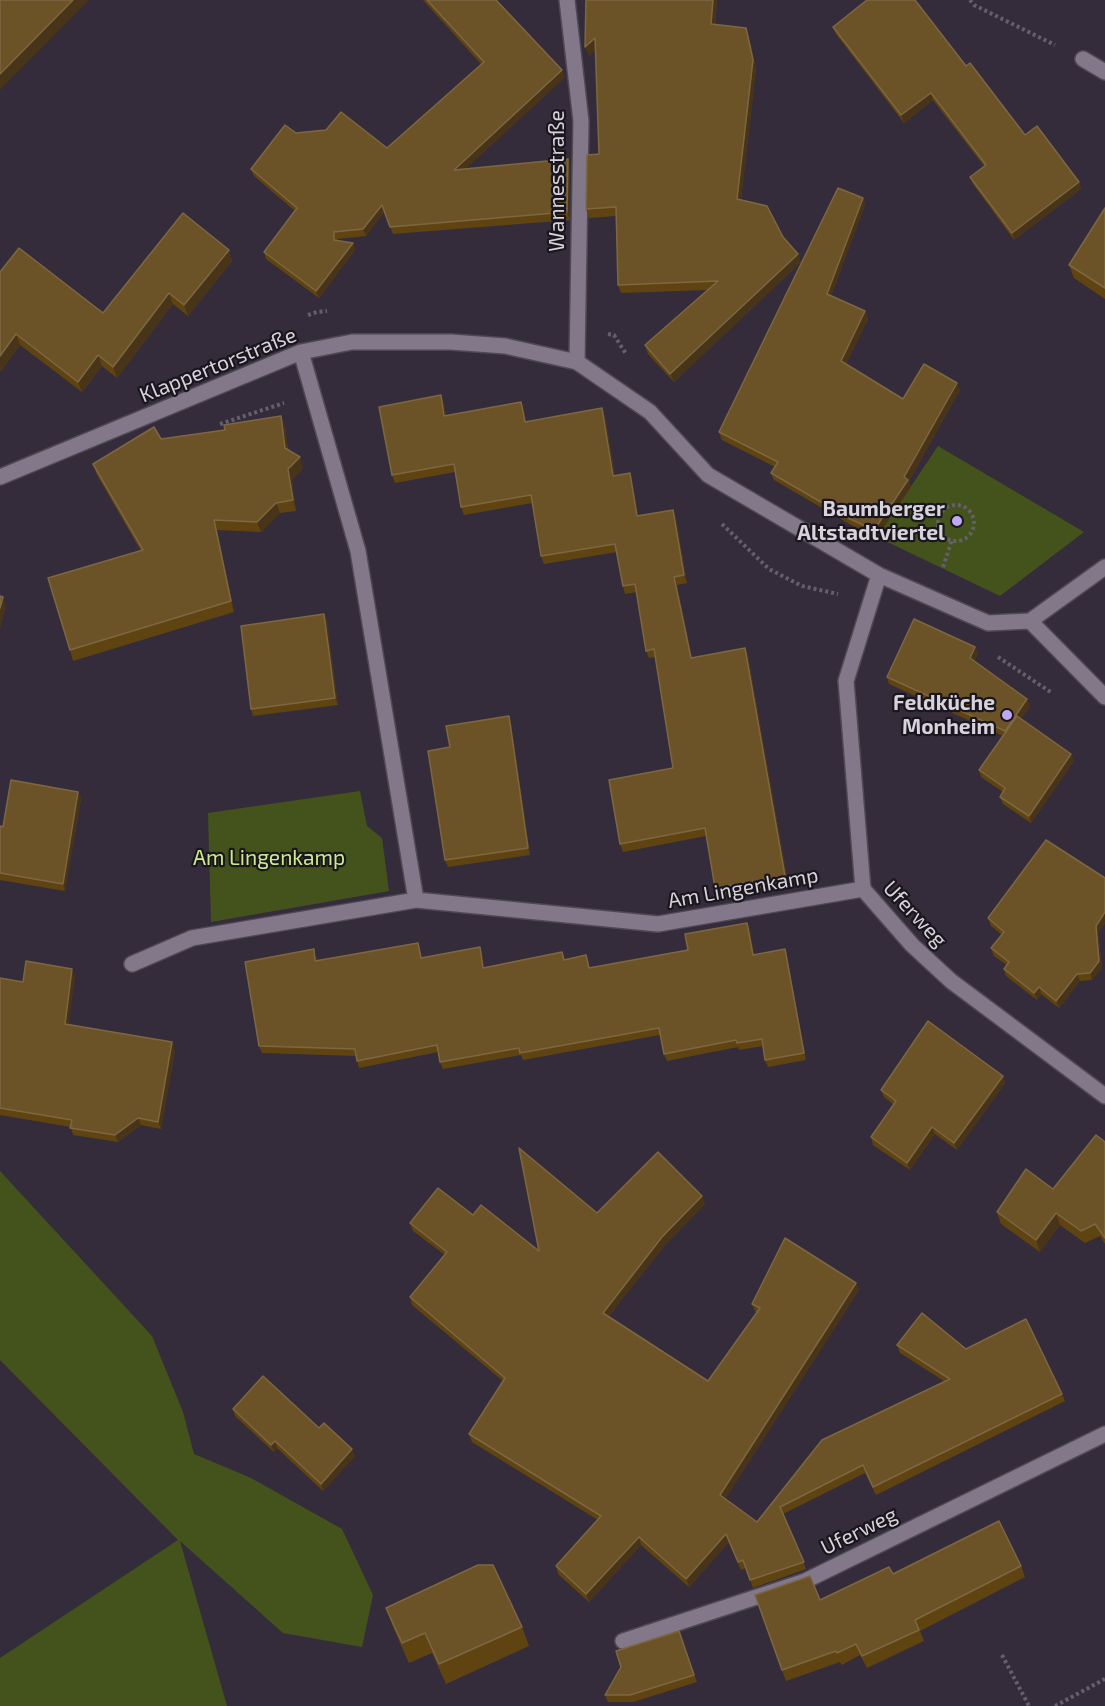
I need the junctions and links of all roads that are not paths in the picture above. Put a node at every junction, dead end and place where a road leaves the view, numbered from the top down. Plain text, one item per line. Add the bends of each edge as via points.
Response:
1 (567, 0) edge
2 (1083, 59) road end
3 (1105, 72) edge
4 (301, 352) junction
5 (577, 362) junction
6 (0, 477) edge
7 (1105, 567) edge
8 (879, 574) junction
9 (1030, 621) junction
10 (1105, 697) edge
11 (863, 889) junction
12 (416, 900) junction
13 (132, 964) dead end
14 (1105, 1096) edge
15 (1105, 1434) edge
16 (623, 1641) dead end

1 - 5 street, Wannesstraße via 581,121
2 - 3 street
4 - 5 street, Klappertorstraße via 352,342 451,342 505,346
4 - 6 street, Klappertorstraße
4 - 12 street via 358,551
5 - 8 street, Klappertorstraße via 650,412 708,475
7 - 9 street
8 - 9 street, Klappertorstraße via 988,623
8 - 11 street, Uferweg via 846,681
9 - 10 street
11 - 12 street, Am Lingenkamp via 658,924
11 - 14 street, Uferweg via 912,945 951,981
12 - 13 street, Am Lingenkamp via 192,938
15 - 16 street, Uferweg via 805,1581

